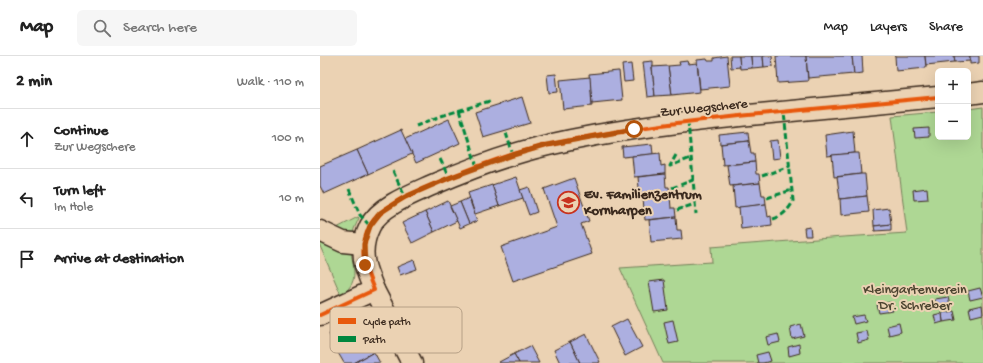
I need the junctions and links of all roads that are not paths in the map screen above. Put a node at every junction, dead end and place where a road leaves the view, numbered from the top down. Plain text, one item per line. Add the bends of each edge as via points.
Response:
1 (983, 92) edge
2 (971, 94) edge
3 (935, 97) edge
4 (320, 231) edge
5 (364, 244) junction
6 (374, 290) junction
7 (337, 307) edge
8 (383, 307) edge
9 (330, 310) edge
10 (320, 315) edge
11 (407, 353) edge
12 (412, 363) edge

1 - 2 street
3 - 5 street, Zur Wegschere via 688,122 547,145 478,167 405,197 380,213 370,226
4 - 5 street via 343,242
5 - 6 street via 365,265
6 - 7 street
6 - 8 street
9 - 10 street
11 - 12 street

